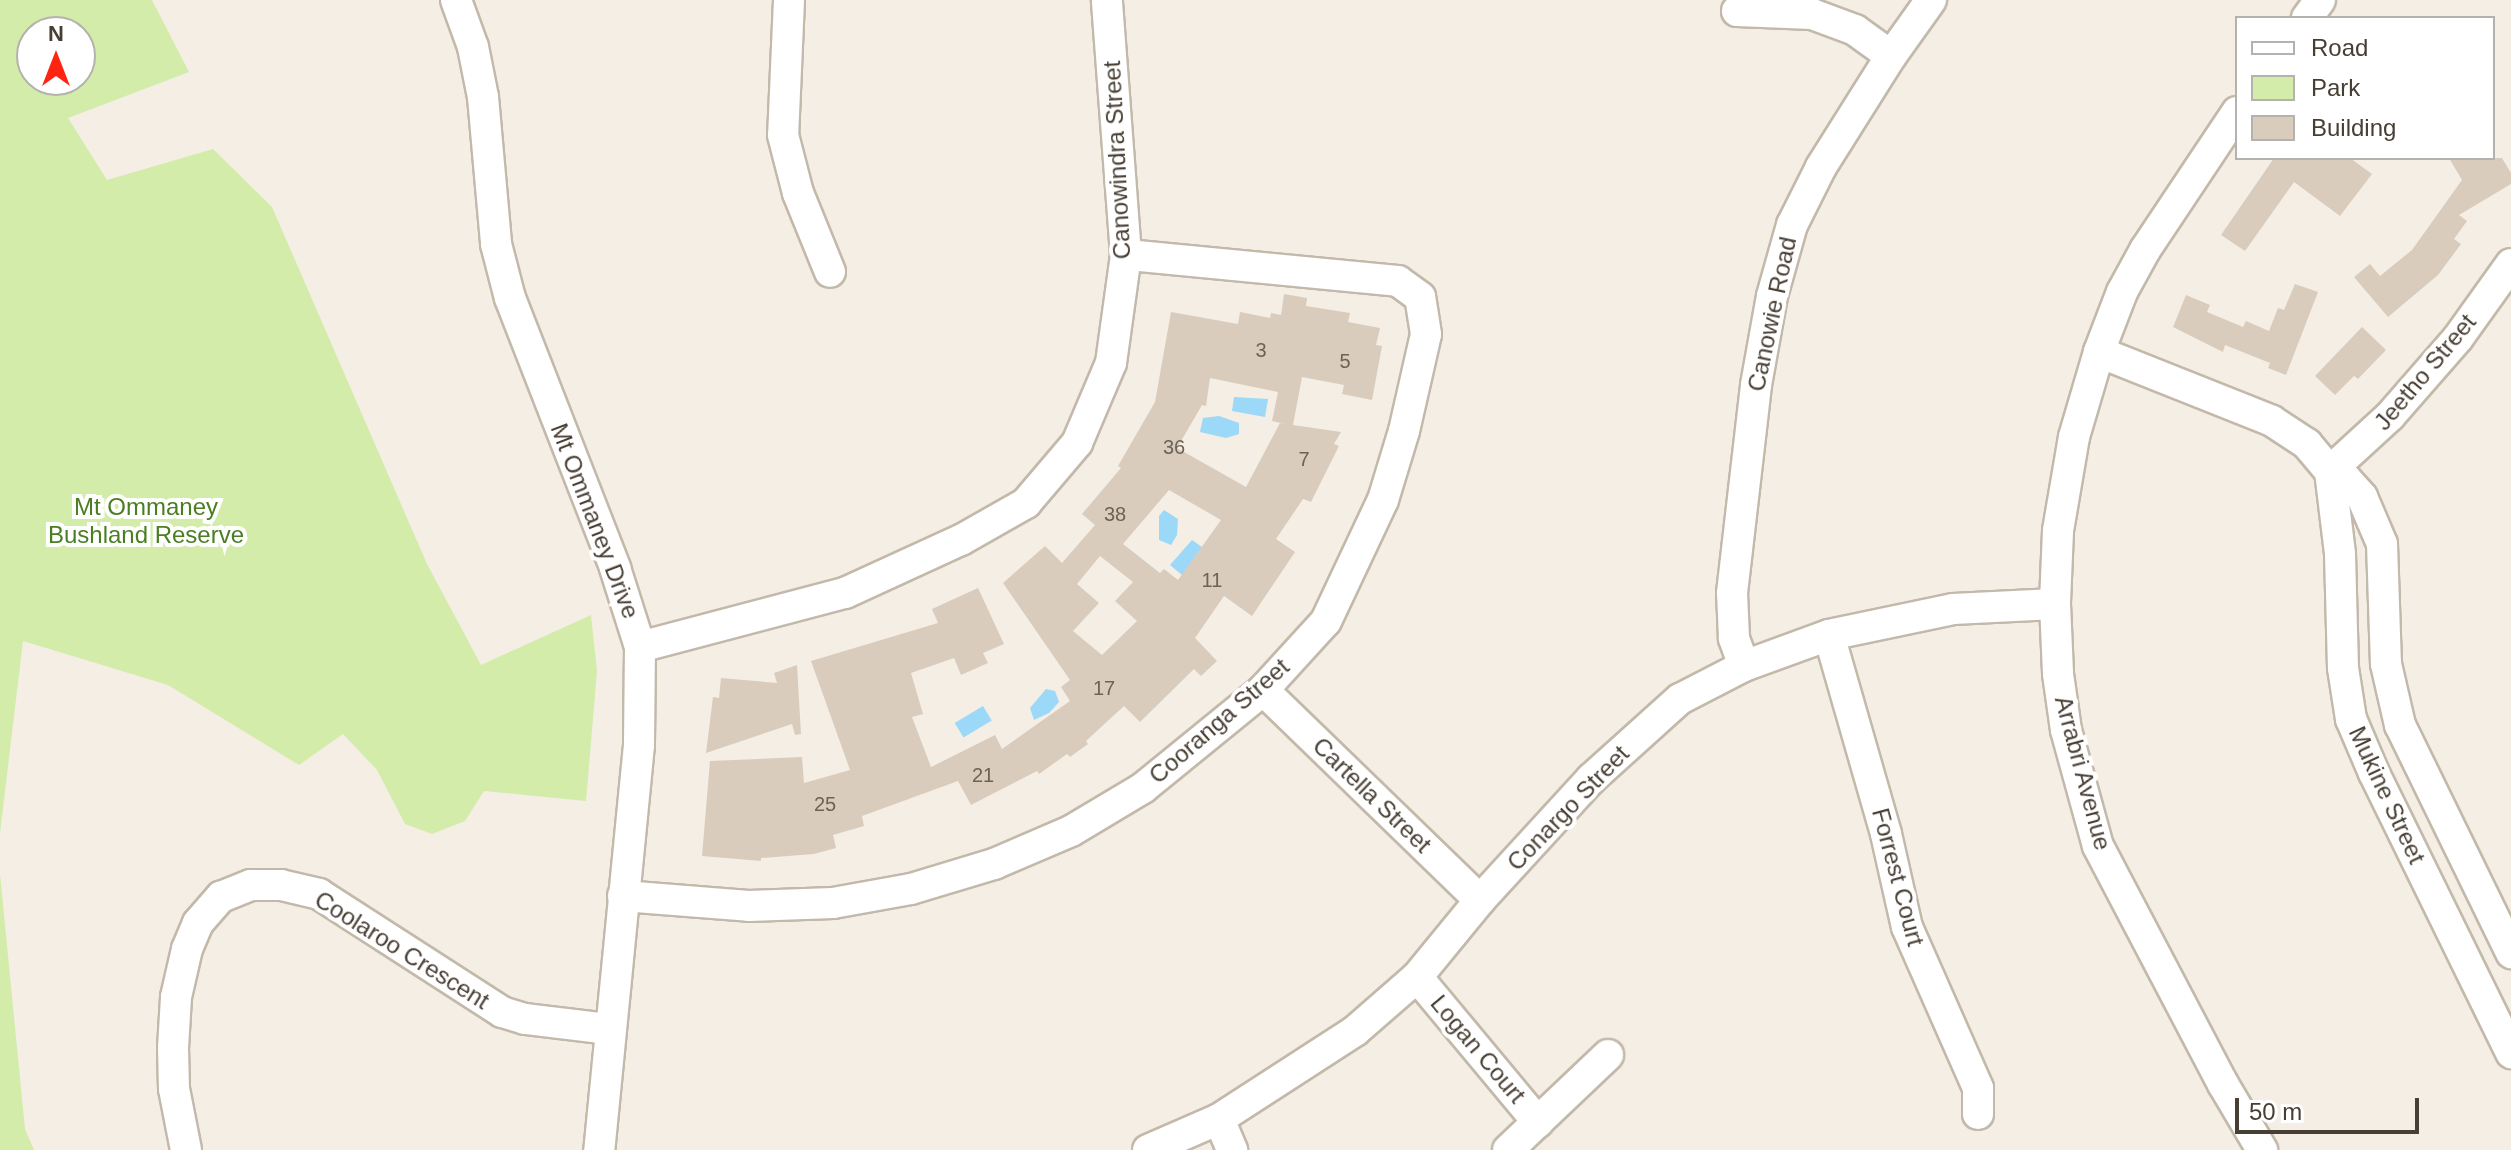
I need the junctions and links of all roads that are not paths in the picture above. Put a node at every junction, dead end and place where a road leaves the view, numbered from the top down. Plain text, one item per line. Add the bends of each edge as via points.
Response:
1 (456, 0) edge
2 (789, 0) edge
3 (1107, 0) edge
4 (1931, 0) edge
5 (1737, 11) dead end
6 (1891, 56) junction
7 (2235, 115) edge
8 (1126, 255) junction
9 (2511, 264) edge
10 (830, 272) dead end
11 (2099, 352) junction
12 (2330, 471) junction
13 (2055, 604) junction
14 (1829, 635) junction
15 (640, 647) junction
16 (1744, 666) junction
17 (1263, 690) junction
18 (623, 896) junction
19 (1480, 900) junction
20 (2511, 953) edge
21 (1417, 977) junction
22 (609, 1029) junction
23 (2511, 1053) edge
24 (1608, 1055) dead end
25 (1978, 1114) dead end
26 (1219, 1119) junction
27 (1538, 1122) junction
28 (186, 1150) edge
29 (599, 1150) edge
30 (1148, 1150) edge
31 (1232, 1150) edge
32 (1508, 1150) edge
33 (2262, 1150) edge

1 - 15 street, Mt Ommaney Drive via 483,97 496,244 510,298 620,580
2 - 10 street via 783,135 798,193
3 - 8 street, Canowindra Street
4 - 6 street, Canowie Road
5 - 6 street via 1812,14 1855,30
6 - 16 street, Canowie Road via 1821,167 1792,225 1772,296 1732,593 1734,638
7 - 11 street, Arrabri Avenue via 2145,250
8 - 15 street, Canowindra Street via 1111,363 1077,443 1026,503 961,540 845,593
8 - 17 street, Cooranga Street via 1398,281 1420,297 1426,334 1383,500 1326,621
9 - 12 street, Jeetho Street via 2458,338 2390,416
11 - 12 street, Mukine Street via 2272,421 2307,444
11 - 13 street, Arrabri Avenue via 2074,437 2058,531
12 - 20 street, Mukine Street via 2362,497 2382,544 2386,664 2400,725
12 - 23 street, Mukine Street via 2340,554 2344,683 2356,735
13 - 14 street, Conargo Street via 1953,609
13 - 33 street, Arrabri Avenue via 2066,730 2098,846
14 - 16 street, Conargo Street
14 - 25 street, Forrest Court via 1907,927 1978,1088
15 - 18 street, Mt Ommaney Drive via 639,745
16 - 19 street, Conargo Street via 1680,699 1591,779
17 - 18 street, Cooranga Street via 1143,788 1071,831 994,864 911,889 833,903 749,906
17 - 19 street, Cartella Street
18 - 22 street, Mt Ommaney Drive
19 - 21 street, Conargo Street
21 - 26 street, Conargo Street via 1355,1031
21 - 27 street, Logan Court
22 - 28 street, Coolaroo Crescent via 502,1012 319,894 251,885 221,897 198,923 187,949 176,997 173,1048 174,1089
22 - 29 street, Mt Ommaney Drive
24 - 27 street, Logan Court
26 - 30 street, Conargo Street
26 - 31 street
27 - 32 street, Logan Court

